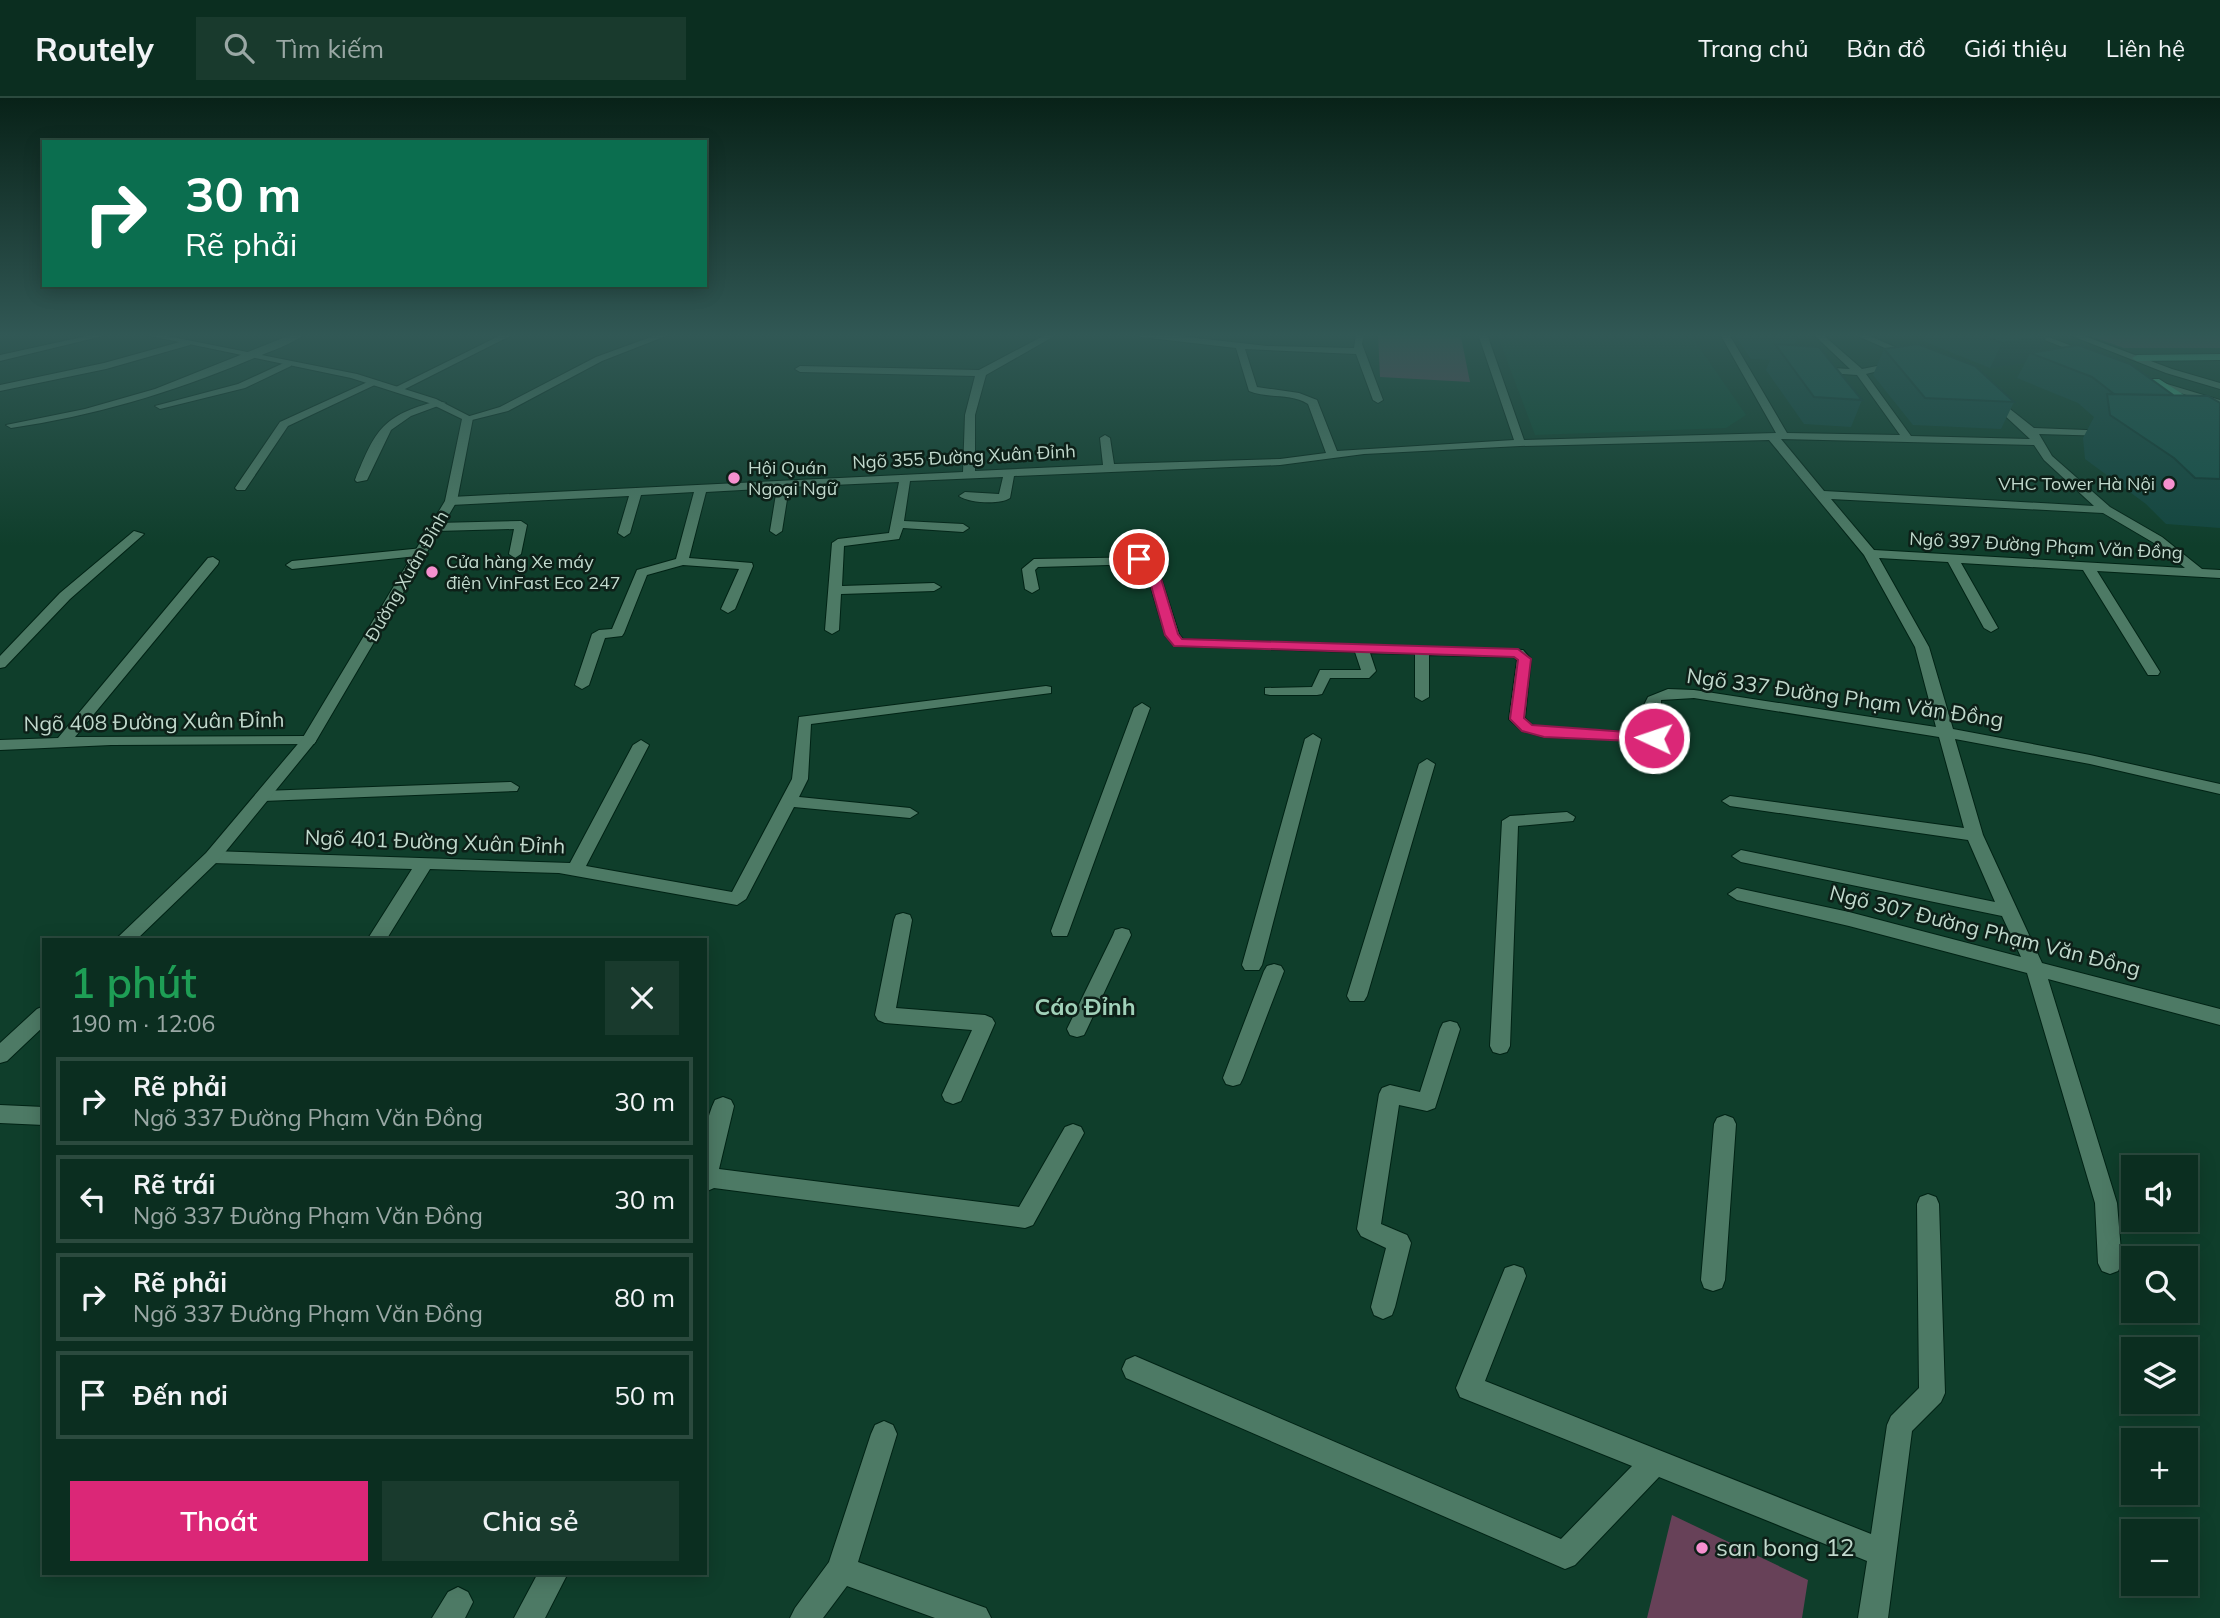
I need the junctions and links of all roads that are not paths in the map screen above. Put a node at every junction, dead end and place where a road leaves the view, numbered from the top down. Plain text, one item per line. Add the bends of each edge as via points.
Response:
1 (107, 405) edge
2 (164, 405) edge
3 (320, 405) edge
4 (434, 405) edge
5 (444, 405) edge
6 (512, 405) edge
7 (973, 405) edge
8 (1314, 405) edge
9 (1507, 405) edge
10 (1762, 405) edge
11 (1883, 405) edge
12 (2000, 405) edge
13 (2192, 405) edge
14 (160, 406) dead end
15 (468, 418) junction
16 (2220, 423) edge
17 (11, 425) dead end
18 (2031, 431) junction
19 (2126, 434) edge
20 (1778, 436) junction
21 (1906, 437) junction
22 (1105, 438) dead end
23 (2039, 442) junction
24 (1520, 443) junction
25 (1333, 456) junction
26 (1109, 468) junction
27 (1009, 473) junction
28 (969, 475) junction
29 (905, 478) junction
30 (360, 480) dead end
31 (784, 484) junction
32 (241, 488) dead end
33 (701, 488) junction
34 (636, 491) junction
35 (1824, 495) junction
36 (965, 496) dead end
37 (451, 501) junction
38 (2106, 510) junction
39 (897, 524) junction
40 (436, 527) junction
41 (963, 528) dead end
42 (776, 531) dead end
43 (624, 533) dead end
44 (138, 534) dead end
45 (423, 552) junction
46 (515, 554) dead end
47 (1870, 554) junction
48 (1952, 558) junction
49 (213, 561) dead end
50 (682, 562) junction
51 (292, 565) dead end
52 (2088, 567) junction
53 (2199, 573) junction
54 (2220, 574) edge
55 (934, 587) dead end
56 (1032, 589) dead end
57 (835, 590) junction
58 (728, 609) dead end
59 (1991, 628) dead end
60 (832, 630) dead end
61 (1362, 648) junction
62 (1422, 649) junction
63 (0, 664) edge
64 (2153, 672) dead end
65 (582, 685) dead end
66 (1046, 690) dead end
67 (1270, 691) dead end
68 (1422, 697) dead end
69 (1142, 708) dead end
70 (1944, 732) junction
71 (1313, 739) dead end
72 (308, 741) junction
73 (63, 742) junction
74 (641, 744) dead end
75 (0, 746) edge
76 (1427, 764) dead end
77 (511, 787) dead end
78 (2220, 789) edge
79 (263, 796) junction
80 (789, 801) junction
81 (1730, 802) dead end
82 (910, 813) dead end
83 (1567, 817) dead end
84 (1974, 835) junction
85 (1741, 856) dead end
86 (212, 857) junction
87 (424, 864) junction
88 (575, 870) junction
89 (1737, 894) dead end
90 (2010, 911) junction
91 (903, 920) dead end
92 (1060, 931) dead end
93 (1122, 935) dead end
94 (126, 938) edge
95 (377, 938) edge
96 (1252, 965) dead end
97 (2035, 968) junction
98 (1274, 971) dead end
99 (1357, 996) dead end
100 (42, 1016) edge
101 (2220, 1017) edge
102 (1450, 1028) dead end
103 (1077, 1029) dead end
104 (1500, 1046) dead end
105 (0, 1055) edge
106 (1233, 1078) dead end
107 (953, 1095) dead end
108 (723, 1106) dead end
109 (0, 1114) edge
110 (42, 1116) edge
111 (1726, 1124) dead end
112 (1073, 1133) dead end
113 (707, 1175) edge
114 (707, 1179) edge
115 (1928, 1204) dead end
116 (2110, 1263) dead end
117 (1514, 1276) dead end
118 (1713, 1280) dead end
119 (1383, 1307) dead end
120 (1135, 1369) dead end
121 (884, 1434) dead end
122 (1654, 1462) junction
123 (1882, 1553) junction
124 (841, 1570) junction
125 (553, 1575) edge
126 (529, 1618) edge
127 (805, 1618) edge
128 (976, 1618) edge
129 (1873, 1618) edge

1 - 17 street
2 - 14 street
3 - 32 street via 284,424
4 - 30 street via 407,412 376,439
5 - 15 street
6 - 15 street
7 - 28 street
8 - 25 street
9 - 24 street
10 - 20 street
11 - 21 street
12 - 18 street
13 - 16 main road
15 - 37 street, Đường Xuân Đỉnh
18 - 19 street
18 - 23 street
20 - 21 street, Ngõ 355 Đường Xuân Đỉnh
20 - 24 street, Ngõ 355 Đường Xuân Đỉnh
20 - 35 street
21 - 23 street, Ngõ 355 Đường Xuân Đỉnh
22 - 26 street
23 - 38 street via 2048,458
24 - 25 street, Ngõ 355 Đường Xuân Đỉnh
25 - 26 street, Ngõ 355 Đường Xuân Đỉnh via 1279,463
26 - 27 street, Ngõ 355 Đường Xuân Đỉnh
27 - 28 street, Ngõ 355 Đường Xuân Đỉnh
27 - 36 street via 1004,498
28 - 29 street, Ngõ 355 Đường Xuân Đỉnh
29 - 31 street, Ngõ 355 Đường Xuân Đỉnh
29 - 39 street
31 - 33 street, Ngõ 355 Đường Xuân Đỉnh
31 - 42 street
33 - 34 street, Ngõ 355 Đường Xuân Đỉnh
33 - 50 street
34 - 37 street, Ngõ 355 Đường Xuân Đỉnh
34 - 43 street
35 - 38 street
35 - 47 street
37 - 40 street, Đường Xuân Đỉnh
38 - 53 street via 2158,540
39 - 41 street
39 - 57 street via 895,536 838,543
40 - 45 street, Đường Xuân Đỉnh
40 - 46 street via 521,524
44 - 63 street via 65,596
45 - 51 street
45 - 72 street, Đường Xuân Đỉnh
47 - 48 street, Ngõ 397 Đường Phạm Văn Đồng
47 - 70 street via 1922,648
48 - 52 street, Ngõ 397 Đường Phạm Văn Đồng
48 - 59 street
49 - 73 street
50 - 58 street via 747,566
50 - 65 street via 642,572 617,633 599,634
52 - 53 street, Ngõ 397 Đường Phạm Văn Đồng
52 - 64 street
53 - 54 street, Ngõ 397 Đường Phạm Văn Đồng
55 - 57 street
56 - 61 street, Ngõ 337 Đường Phạm Văn Đồng via 1028,569 1034,563 1146,560 1172,635 1179,643
57 - 60 street
61 - 62 street, Ngõ 337 Đường Phạm Văn Đồng
61 - 67 street via 1369,670 1364,675 1325,673 1317,691
62 - 68 street
62 - 70 street, Ngõ 337 Đường Phạm Văn Đồng via 1518,653 1524,659 1517,719 1527,728 1544,732 1654,738 1652,705 1655,697 1668,693
66 - 80 street via 804,720 800,779
69 - 92 street
70 - 78 street, Ngõ 337 Đường Phạm Văn Đồng via 2078,756
70 - 84 street
71 - 96 street
72 - 73 street, Ngõ 408 Đường Xuân Đỉnh
72 - 79 street, Đường Xuân Đỉnh
73 - 75 street, Ngõ 408 Đường Xuân Đỉnh
74 - 88 street
76 - 99 street
77 - 79 street
79 - 86 street, Đường Xuân Đỉnh
80 - 82 street
80 - 88 street, Ngõ 401 Đường Xuân Đỉnh via 737,899
81 - 84 street
83 - 104 street via 1510,821
84 - 90 street
85 - 90 street
86 - 87 street, Ngõ 401 Đường Xuân Đỉnh
86 - 94 street, Đường Xuân Đỉnh
87 - 88 street, Ngõ 401 Đường Xuân Đỉnh
87 - 95 street
89 - 97 street, Ngõ 307 Đường Phạm Văn Đồng
90 - 97 street
91 - 107 street via 885,1015 985,1023
93 - 103 street
97 - 101 street, Ngõ 307 Đường Phạm Văn Đồng
97 - 116 street via 2106,1203
98 - 106 street
100 - 105 street
102 - 119 street via 1426,1102 1390,1094 1369,1229 1399,1243
108 - 113 street
109 - 110 street
111 - 118 street
112 - 114 street via 1025,1218
115 - 123 street via 1932,1393 1900,1425
117 - 122 street via 1469,1388
120 - 122 street via 1564,1555
121 - 124 street
122 - 123 street
123 - 129 street
124 - 127 street
124 - 128 street
125 - 126 street

